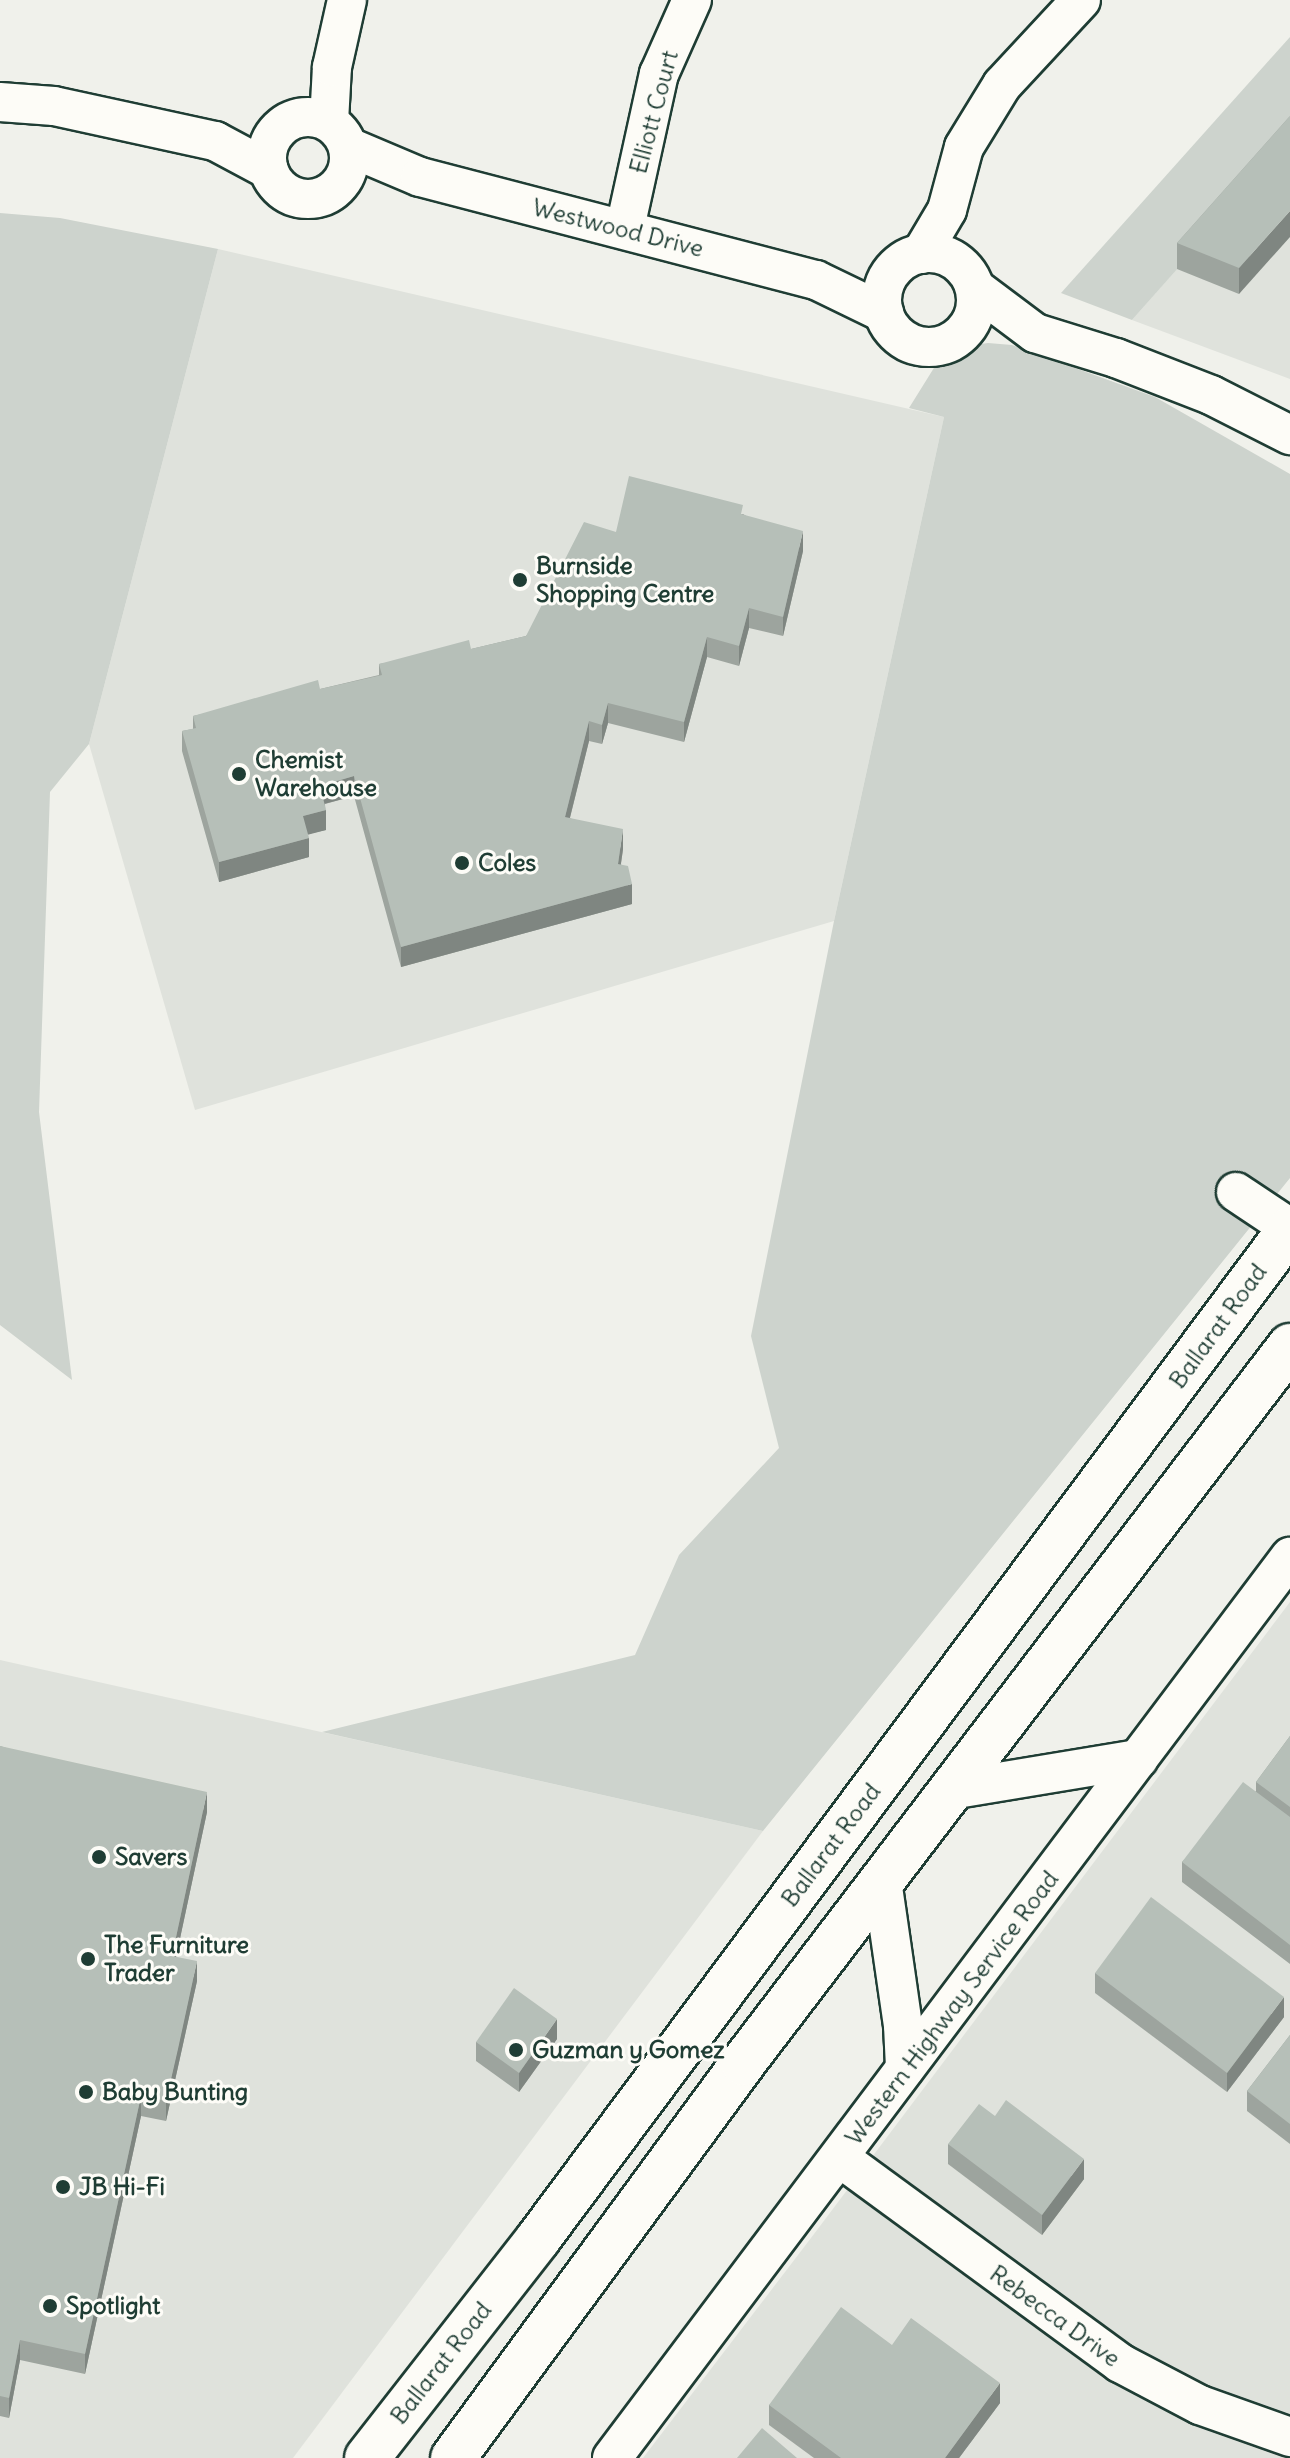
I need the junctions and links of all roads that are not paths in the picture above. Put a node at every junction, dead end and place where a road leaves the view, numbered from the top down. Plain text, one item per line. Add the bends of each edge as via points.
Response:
1 (347, 0) edge
2 (692, 0) edge
3 (1081, 0) edge
4 (0, 102) edge
5 (320, 139) junction
6 (215, 141) junction
7 (269, 170) junction
8 (625, 228) junction
9 (935, 268) junction
10 (816, 280) junction
11 (884, 313) junction
12 (1035, 333) junction
13 (955, 339) junction
14 (1290, 435) edge
15 (1236, 1192) dead end
16 (1290, 1228) edge
17 (1290, 1346) edge
18 (1290, 1557) edge
19 (1138, 1759) junction
20 (951, 1790) junction
21 (882, 1880) junction
22 (905, 2068) junction
23 (840, 2158) junction
24 (1290, 2437) edge
25 (367, 2458) edge
26 (453, 2458) edge
27 (612, 2458) edge

1 - 5 street
2 - 8 street, Elliott Court via 659,74
3 - 9 street via 1002,85 964,147
4 - 6 street via 54,106
5 - 6 street
5 - 7 street via 270,142
5 - 7 street via 327,195 299,199 279,188
5 - 8 street, Westwood Drive via 420,177
6 - 7 street
8 - 10 street, Westwood Drive
9 - 10 street, Westwood Drive
9 - 11 street via 882,297
9 - 12 street
9 - 13 street via 976,304 972,320
10 - 11 street, Westwood Drive
11 - 13 street via 907,342 939,346
12 - 13 street
12 - 14 street via 1211,395
15 - 16 street
16 - 25 highway, Ballarat Road via 538,2239
17 - 20 highway
18 - 19 street, Western Highway Service Road
19 - 20 street
19 - 22 street, Western Highway Service Road
20 - 21 highway
21 - 22 street
21 - 26 highway
22 - 23 street, Western Highway Service Road
23 - 24 street, Rebecca Drive via 1120,2363 1200,2405
23 - 27 street, Western Highway Service Road

